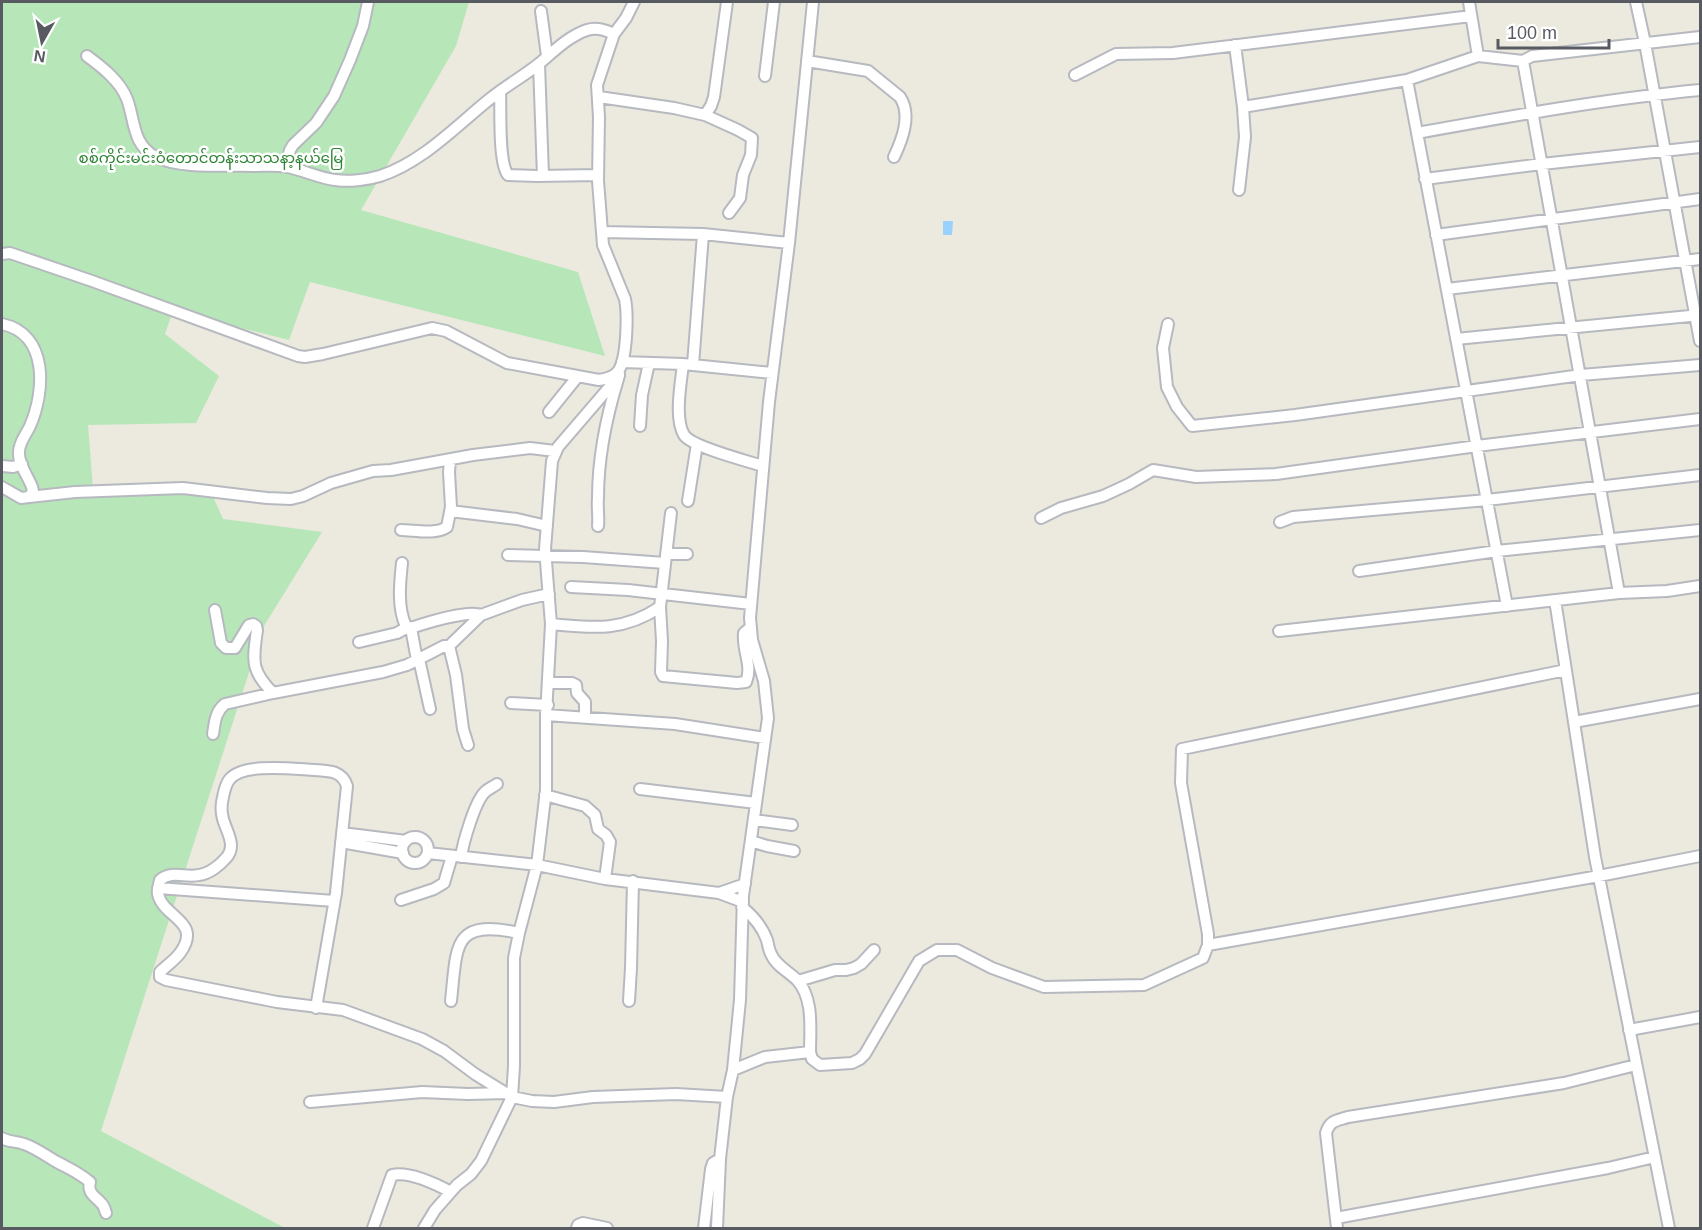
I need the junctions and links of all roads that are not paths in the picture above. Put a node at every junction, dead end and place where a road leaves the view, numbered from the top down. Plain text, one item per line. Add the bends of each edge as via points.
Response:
1 (368, 2) edge
2 (634, 2) edge
3 (727, 2) edge
4 (774, 2) edge
5 (813, 2) edge
6 (1469, 2) edge
7 (1636, 2) edge
8 (541, 11) dead end
9 (1471, 16) junction
10 (614, 34) junction
11 (1701, 37) edge
12 (1645, 43) junction
13 (1235, 45) junction
14 (87, 56) dead end
15 (1478, 56) junction
16 (543, 60) junction
17 (807, 61) junction
18 (1524, 61) junction
19 (1076, 75) dead end
20 (765, 76) dead end
21 (1407, 80) junction
22 (1701, 90) edge
23 (500, 91) junction
24 (1655, 94) junction
25 (599, 97) junction
26 (1243, 107) junction
27 (1533, 112) junction
28 (705, 115) junction
29 (1417, 133) junction
30 (1701, 147) edge
31 (1665, 152) junction
32 (894, 157) dead end
33 (1542, 164) junction
34 (286, 167) junction
35 (598, 175) junction
36 (543, 176) junction
37 (1425, 179) junction
38 (1239, 190) dead end
39 (1701, 199) edge
40 (1675, 202) junction
41 (729, 213) dead end
42 (1552, 220) junction
43 (602, 232) junction
44 (703, 234) junction
45 (1436, 235) junction
46 (789, 243) junction
47 (2, 254) edge
48 (1701, 260) edge
49 (1686, 262) junction
50 (1563, 276) junction
51 (1447, 289) junction
52 (1698, 316) edge
53 (2, 324) edge
54 (1168, 324) dead end
55 (1572, 327) junction
56 (1456, 339) junction
57 (1701, 341) edge
58 (649, 363) junction
59 (688, 365) junction
60 (1701, 365) edge
61 (620, 370) junction
62 (772, 373) junction
63 (1581, 375) junction
64 (578, 376) junction
65 (1466, 392) junction
66 (549, 412) dead end
67 (1701, 419) edge
68 (640, 426) dead end
69 (1591, 432) junction
70 (697, 444) junction
71 (1477, 446) junction
72 (555, 451) junction
73 (450, 460) junction
74 (22, 464) junction
75 (2, 466) edge
76 (763, 466) junction
77 (1701, 475) edge
78 (2, 487) edge
79 (1601, 487) junction
80 (29, 497) junction
81 (1487, 500) junction
82 (688, 501) dead end
83 (450, 511) junction
84 (671, 513) dead end
85 (1041, 518) dead end
86 (1280, 522) dead end
87 (547, 526) junction
88 (598, 526) dead end
89 (401, 530) dead end
90 (1701, 530) edge
91 (1610, 539) junction
92 (1497, 551) junction
93 (687, 554) dead end
94 (508, 555) dead end
95 (546, 555) junction
96 (665, 559) junction
97 (402, 563) dead end
98 (1359, 571) dead end
99 (1701, 586) edge
100 (571, 587) dead end
101 (661, 593) junction
102 (1619, 593) junction
103 (549, 594) junction
104 (1555, 600) junction
105 (751, 604) junction
106 (1507, 606) junction
107 (660, 607) junction
108 (215, 610) dead end
109 (481, 615) junction
110 (551, 624) junction
111 (409, 627) junction
112 (750, 627) junction
113 (1279, 631) dead end
114 (359, 642) dead end
115 (448, 646) junction
116 (418, 660) junction
117 (1566, 670) junction
118 (549, 682) junction
119 (273, 693) junction
120 (1701, 699) edge
121 (511, 703) dead end
122 (430, 709) dead end
123 (547, 710) junction
124 (585, 718) junction
125 (1574, 722) junction
126 (213, 734) dead end
127 (765, 738) junction
128 (468, 745) dead end
129 (497, 784) dead end
130 (640, 789) dead end
131 (545, 795) junction
132 (756, 803) junction
133 (754, 820) junction
134 (792, 825) dead end
135 (342, 838) junction
136 (406, 841) junction
137 (751, 841) junction
138 (794, 850) dead end
139 (403, 853) junction
140 (428, 854) junction
141 (456, 856) junction
142 (1701, 856) edge
143 (537, 866) junction
144 (1599, 876) junction
145 (605, 879) junction
146 (633, 881) junction
147 (745, 884) junction
148 (158, 888) junction
149 (719, 893) junction
150 (401, 900) dead end
151 (334, 901) junction
152 (743, 904) junction
153 (519, 933) junction
154 (1208, 945) junction
155 (874, 950) dead end
156 (798, 981) junction
157 (451, 1001) dead end
158 (629, 1001) dead end
159 (316, 1008) junction
160 (1701, 1017) edge
161 (1629, 1030) junction
162 (810, 1053) junction
163 (1636, 1065) junction
164 (733, 1070) junction
165 (510, 1095) junction
166 (727, 1097) junction
167 (310, 1102) dead end
168 (2, 1138) edge
169 (1655, 1157) junction
170 (720, 1159) junction
171 (451, 1192) junction
172 (106, 1212) dead end
173 (1336, 1223) edge
174 (373, 1228) edge
175 (424, 1228) edge
176 (577, 1228) edge
177 (607, 1228) edge
178 (704, 1228) edge
179 (717, 1228) edge
180 (1669, 1228) edge

1 - 34 street via 363,26 334,96 316,123 293,145
2 - 10 street
3 - 28 street via 714,97
4 - 20 street
5 - 17 street
6 - 9 street
7 - 12 street
8 - 16 street
9 - 13 street
9 - 15 street
10 - 16 street via 603,29 576,34
10 - 25 street via 597,82
11 - 12 street
12 - 18 street via 1532,56
12 - 24 street
13 - 19 street via 1173,53 1116,54
13 - 26 street
14 - 34 street via 103,67 127,97 134,130 150,153 169,162
15 - 18 street
15 - 21 street
16 - 23 street
16 - 36 street
17 - 32 street via 868,71 900,98 906,112 901,143
17 - 46 street
18 - 27 street
21 - 26 street
21 - 29 street
22 - 24 street
23 - 34 street via 423,153 381,176 336,180
23 - 36 street via 504,170 508,174
24 - 27 street
24 - 31 street
25 - 28 street
25 - 35 street
26 - 38 street via 1245,137
27 - 29 street
27 - 33 street
28 - 41 street via 752,138 740,198
29 - 37 street
30 - 31 street
31 - 33 street
31 - 40 street
33 - 37 street
33 - 42 street
35 - 36 street
35 - 43 street
37 - 45 street
39 - 40 street
40 - 42 street
40 - 49 street
42 - 45 street
42 - 50 street
43 - 44 street
43 - 61 street via 603,245 627,307
44 - 46 street
44 - 59 street
45 - 51 street
46 - 62 street
47 - 64 street via 81,278 298,356 320,355 437,328 507,363
48 - 49 street
49 - 50 street
49 - 52 street
50 - 51 street
50 - 55 street
51 - 56 street
52 - 55 street
52 - 57 street
53 - 74 street via 27,338 39,363 41,385 30,427 19,448
54 - 65 street via 1163,348 1167,387 1192,426
55 - 56 street
55 - 63 street
56 - 65 street
58 - 59 street
58 - 61 street
58 - 68 street
59 - 62 street
59 - 70 street via 679,410 685,437
60 - 63 street
61 - 64 street via 598,380
61 - 72 street
61 - 88 street via 603,442
62 - 76 street
63 - 65 street
63 - 69 street
64 - 66 street
65 - 71 street
67 - 69 street
69 - 71 street
69 - 79 street
70 - 76 street
70 - 82 street
71 - 81 street
71 - 85 street via 1276,474 1196,477 1153,470 1103,496
72 - 73 street via 530,448
72 - 87 street
73 - 80 street via 373,471 291,499 183,488
73 - 83 street
74 - 75 street
74 - 80 street via 33,491
76 - 105 street
77 - 79 street
78 - 80 street via 21,498
79 - 81 street
79 - 91 street
81 - 86 street
81 - 92 street
83 - 87 street
83 - 89 street via 444,530
84 - 96 street
87 - 95 street
90 - 91 street
91 - 92 street
91 - 102 street
92 - 98 street
92 - 106 street
93 - 96 street
94 - 95 street
95 - 96 street
95 - 103 street
96 - 101 street
97 - 111 street via 402,608 404,623
99 - 102 street
100 - 101 street
101 - 105 street
101 - 107 street
102 - 104 street
103 - 109 street
103 - 110 street
104 - 106 street
104 - 117 street
105 - 112 street
106 - 113 street
107 - 110 street via 628,624 612,627
107 - 112 street via 663,676 746,682 749,669 743,640
108 - 119 street via 221,643 226,648 235,648 249,625 256,626 254,665
109 - 111 street via 465,614
109 - 115 street
110 - 118 street
111 - 114 street
111 - 116 street
112 - 127 street via 764,681 768,718
115 - 116 street
115 - 128 street
116 - 119 street via 384,672
116 - 122 street
117 - 125 street
117 - 154 street via 1182,749 1181,783
118 - 123 street
118 - 124 street via 576,685 585,702
119 - 126 street via 225,704 216,715
120 - 125 street
121 - 123 street
123 - 124 street
123 - 131 street
124 - 127 street via 675,724
125 - 144 street
127 - 132 street
129 - 141 street via 483,793
130 - 132 street
131 - 143 street
131 - 145 street via 585,806 595,815 598,829 610,842
132 - 133 street
133 - 134 street
133 - 137 street
135 - 136 street
135 - 139 street
135 - 148 street via 347,786 342,776 333,771 279,768 238,773 229,780 221,804 231,843 227,858 199,875 166,875
135 - 151 street
136 - 139 street
136 - 140 street via 422,838
137 - 138 street
137 - 147 street
139 - 140 street via 415,863
140 - 141 street
141 - 143 street
141 - 150 street via 444,884
142 - 144 street
143 - 145 street
143 - 153 street
144 - 154 street
144 - 161 street
145 - 146 street
146 - 149 street
146 - 158 street
147 - 149 street
147 - 152 street
148 - 151 street
148 - 159 street via 162,903 185,925 187,936 179,955 160,972 160,977
149 - 152 street
151 - 159 street
152 - 156 street via 764,932 774,959
152 - 164 street
153 - 157 street via 487,928 464,937 456,952
153 - 165 street via 514,958 514,1066
154 - 162 street via 1203,958 1144,985 1044,987 957,950 937,950 919,960 860,1059 820,1065
155 - 156 street via 854,968
156 - 162 street via 810,1012
159 - 165 street via 343,1010 422,1039
160 - 161 street
161 - 163 street
162 - 164 street via 765,1057
163 - 169 street
163 - 173 street via 1564,1083 1335,1121 1328,1125 1326,1133
164 - 166 street
165 - 166 street via 554,1102 676,1094
165 - 167 street via 422,1092
165 - 171 street via 481,1161
166 - 170 street
168 - 172 street via 33,1147 78,1172 90,1182 88,1187
169 - 173 street
169 - 180 street
170 - 178 street via 711,1169
170 - 179 street
171 - 174 street via 432,1182 392,1175
171 - 175 street
176 - 177 street via 584,1223

